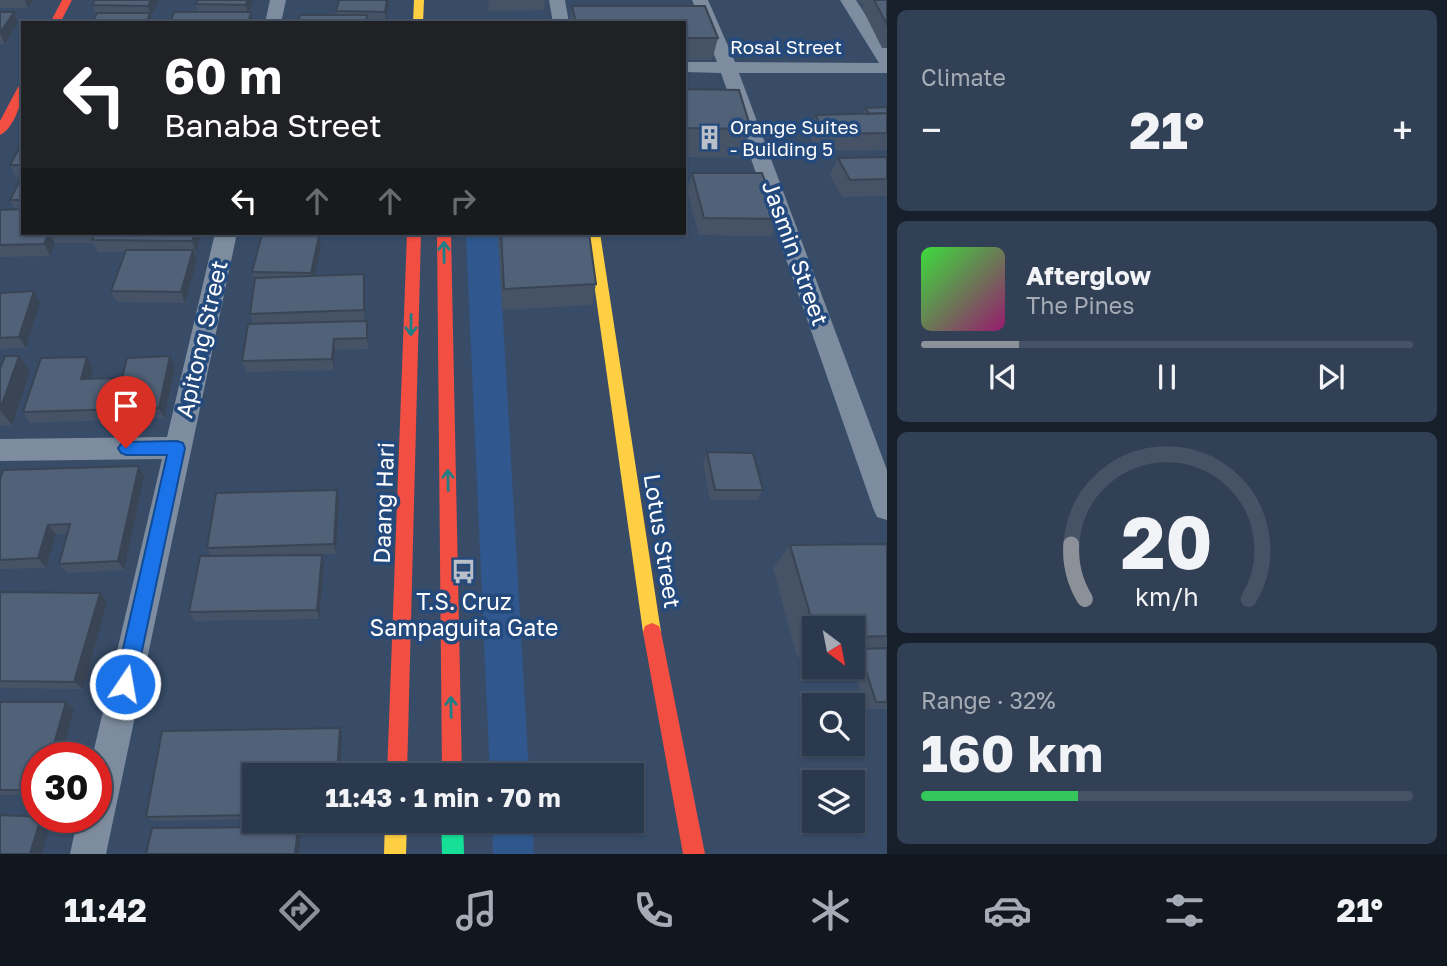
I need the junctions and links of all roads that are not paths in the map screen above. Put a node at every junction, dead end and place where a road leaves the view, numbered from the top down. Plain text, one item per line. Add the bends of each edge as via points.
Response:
1 (67, 0) edge
2 (278, 0) edge
3 (419, 0) edge
4 (557, 0) edge
5 (700, 0) edge
6 (851, 4) edge
7 (872, 8) edge
8 (56, 21) edge
9 (273, 21) edge
10 (418, 21) edge
11 (561, 21) edge
12 (887, 62) edge
13 (686, 67) edge
14 (728, 67) junction
15 (887, 68) edge
16 (21, 91) edge
17 (0, 132) edge
18 (226, 235) edge
19 (414, 235) edge
20 (444, 235) edge
21 (593, 235) edge
22 (177, 448) junction
23 (0, 450) edge
24 (887, 508) edge
25 (112, 743) edge
26 (397, 763) edge
27 (452, 763) edge
28 (92, 833) edge
29 (395, 833) edge
30 (452, 833) edge
31 (88, 854) edge
32 (394, 854) edge
33 (453, 854) edge
34 (694, 854) edge

1 - 8 main road
2 - 9 street
3 - 10 main road
4 - 11 street
5 - 14 street, Jasmin Street
6 - 7 street
6 - 12 street
13 - 14 street, Rosal Street
14 - 15 street, Rosal Street
14 - 24 street, Jasmin Street
16 - 17 main road
18 - 22 street, Apitong Street
19 -> 26 main road, Daang Hari
27 -> 20 main road
21 - 34 main road, Lotus Street via 662,690
22 - 23 street
22 - 25 street, Apitong Street
28 - 31 street, Apitong Street
29 - 32 main road
30 - 33 main road

